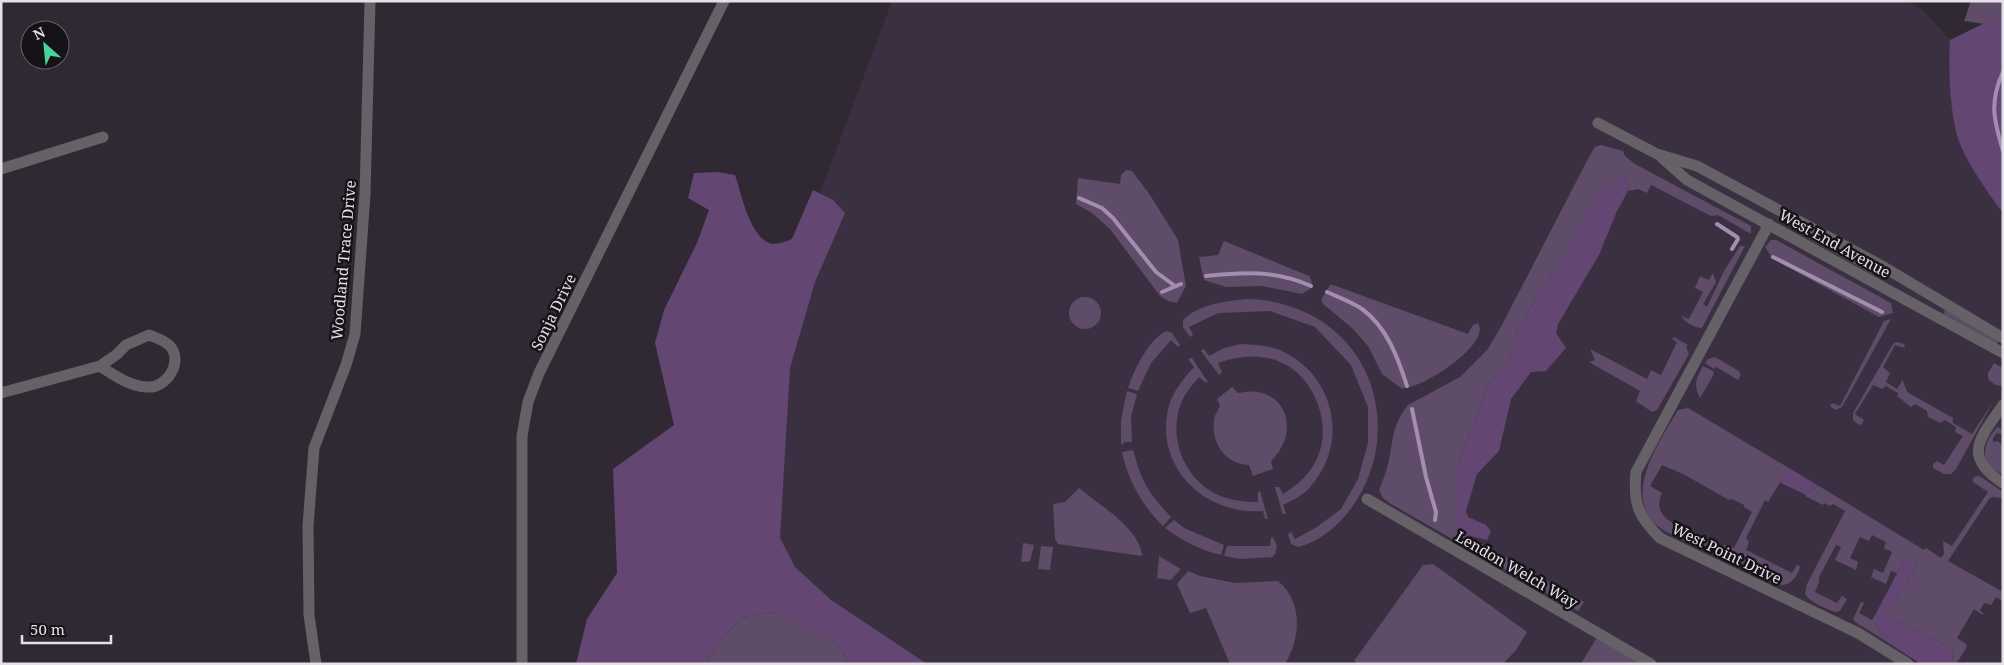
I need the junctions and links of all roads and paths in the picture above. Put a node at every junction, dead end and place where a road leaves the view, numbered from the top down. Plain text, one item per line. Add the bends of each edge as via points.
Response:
1 (370, 1) edge
2 (724, 1) edge
3 (1598, 122) dead end
4 (103, 137) dead end
5 (1657, 154) junction
6 (1, 170) edge
7 (1768, 224) junction
8 (2003, 338) edge
9 (2003, 353) edge
10 (100, 366) junction
11 (1, 393) edge
12 (2003, 405) edge
13 (2003, 483) edge
14 (1367, 499) dead end
15 (316, 664) edge
16 (522, 664) edge
17 (1651, 664) edge
18 (1908, 664) edge

1 - 15 street, Woodland Trace Drive via 365,194 355,334 314,448 308,526 309,615
2 - 16 street, Sonja Drive via 528,402 522,436
3 - 5 street, West End Avenue
4 - 6 street
5 - 7 street, West End Avenue via 1687,180
5 - 8 street, West End Avenue via 1697,166 1882,266
7 - 9 street, West End Avenue
7 - 18 street, West Point Drive via 1636,472 1636,502 1643,520 1660,538 1858,633
10 - 10 street via 127,383 148,388 163,384 175,362 172,348 162,339 149,335 126,345
10 - 11 street
12 - 13 street via 1980,440 1978,452 1986,470
14 - 17 street, Lendon Welch Way

